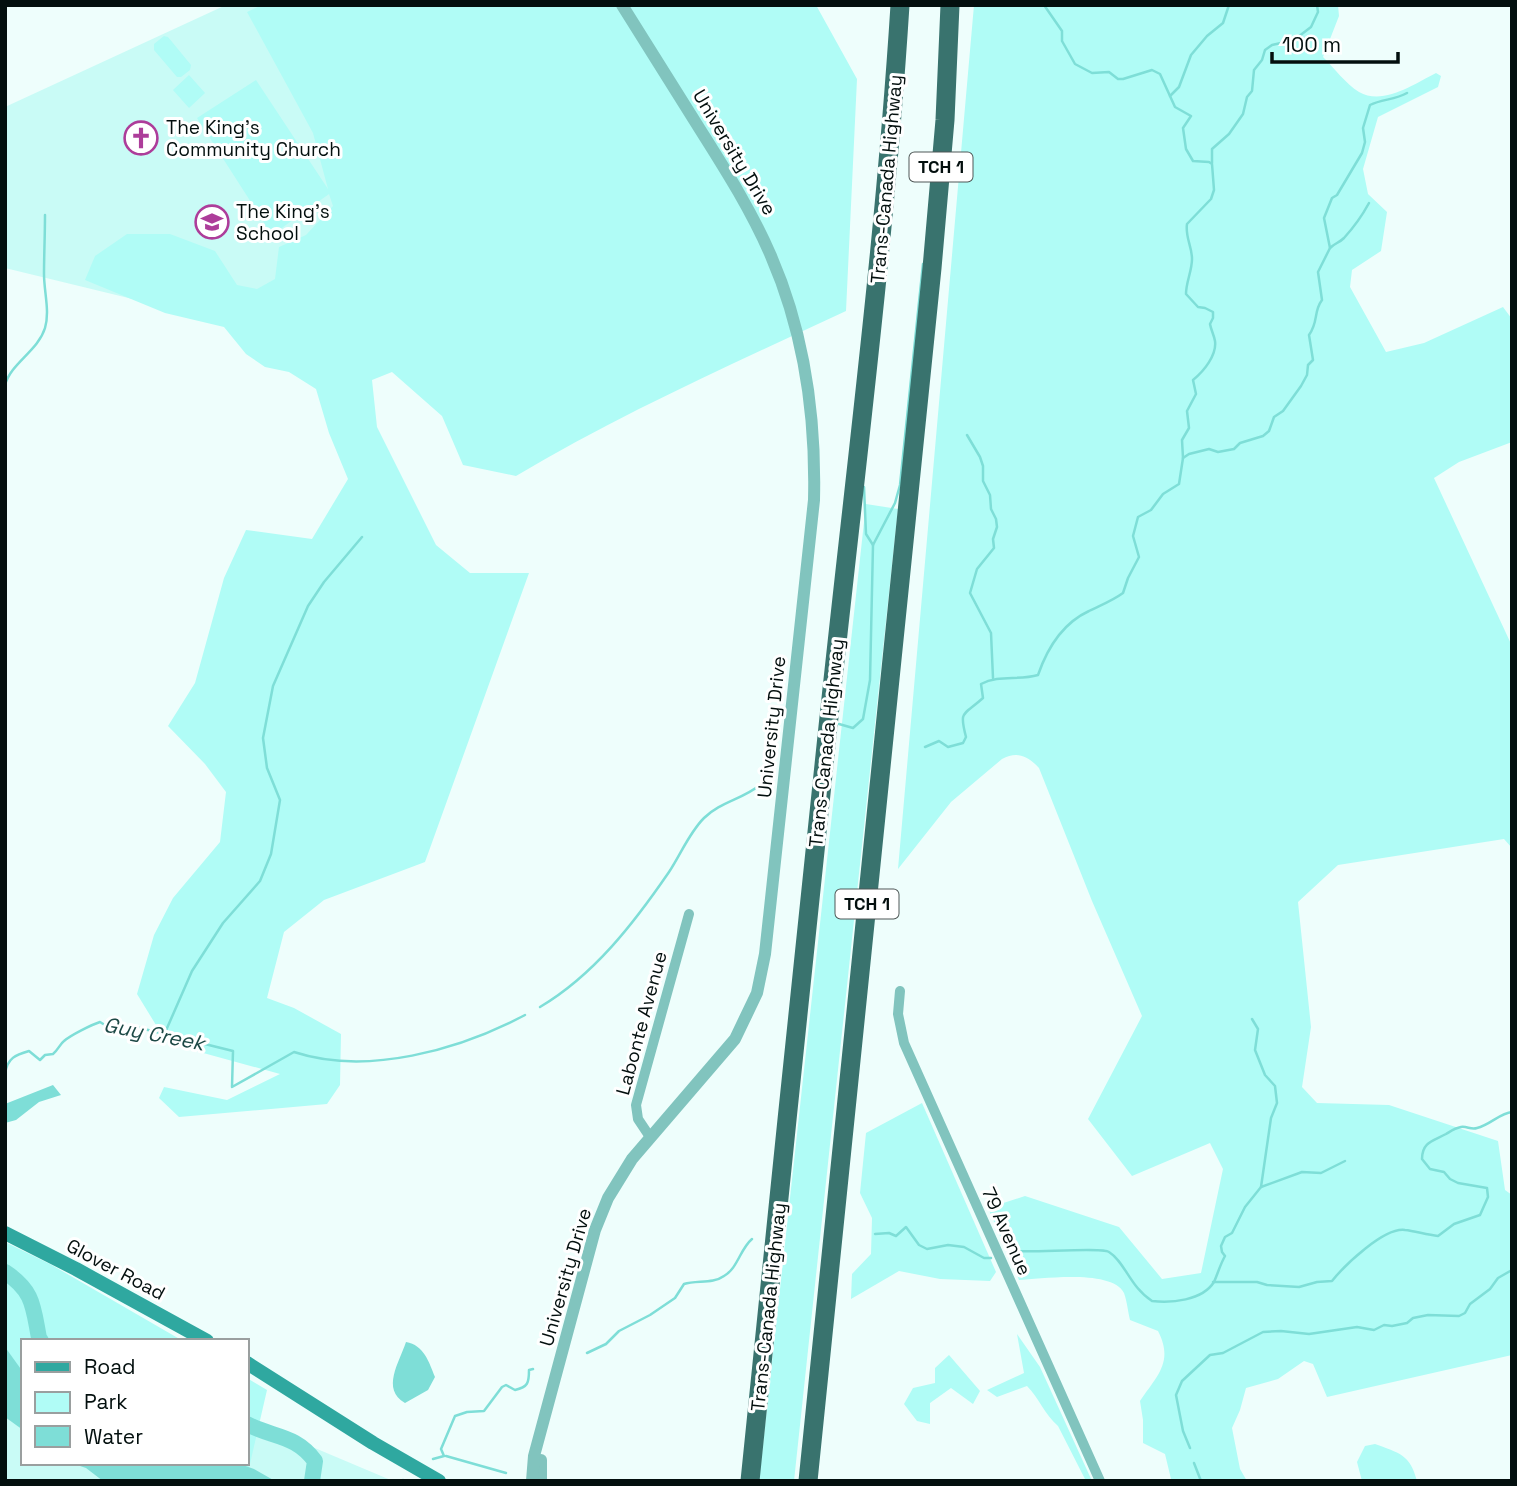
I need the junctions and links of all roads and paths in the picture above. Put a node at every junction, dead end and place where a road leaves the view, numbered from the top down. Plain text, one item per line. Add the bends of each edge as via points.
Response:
1 (622, 5) edge
2 (900, 5) edge
3 (950, 5) edge
4 (689, 914) dead end
5 (900, 991) dead end
6 (650, 1137) junction
7 (5, 1233) edge
8 (203, 1339) edge
9 (248, 1364) edge
10 (540, 1439) junction
11 (439, 1481) edge
12 (532, 1481) edge
13 (541, 1481) edge
14 (750, 1481) edge
15 (808, 1481) edge
16 (1100, 1481) edge

1 - 6 street, University Drive via 736,186 772,259 802,357 814,462 813,520 761,975 735,1039
2 - 14 highway, Trans-Canada Highway / TCH 1 via 879,259
3 - 15 highway, TCH 1 via 932,268
4 - 6 street, Labonte Avenue via 636,1105 638,1119
5 - 16 street, 79 Avenue via 898,1014 904,1043
6 - 10 street, University Drive via 617,1183 595,1230
7 - 8 main road, Glover Road
9 - 11 main road
10 - 12 street, University Drive
10 - 13 street, University Drive

